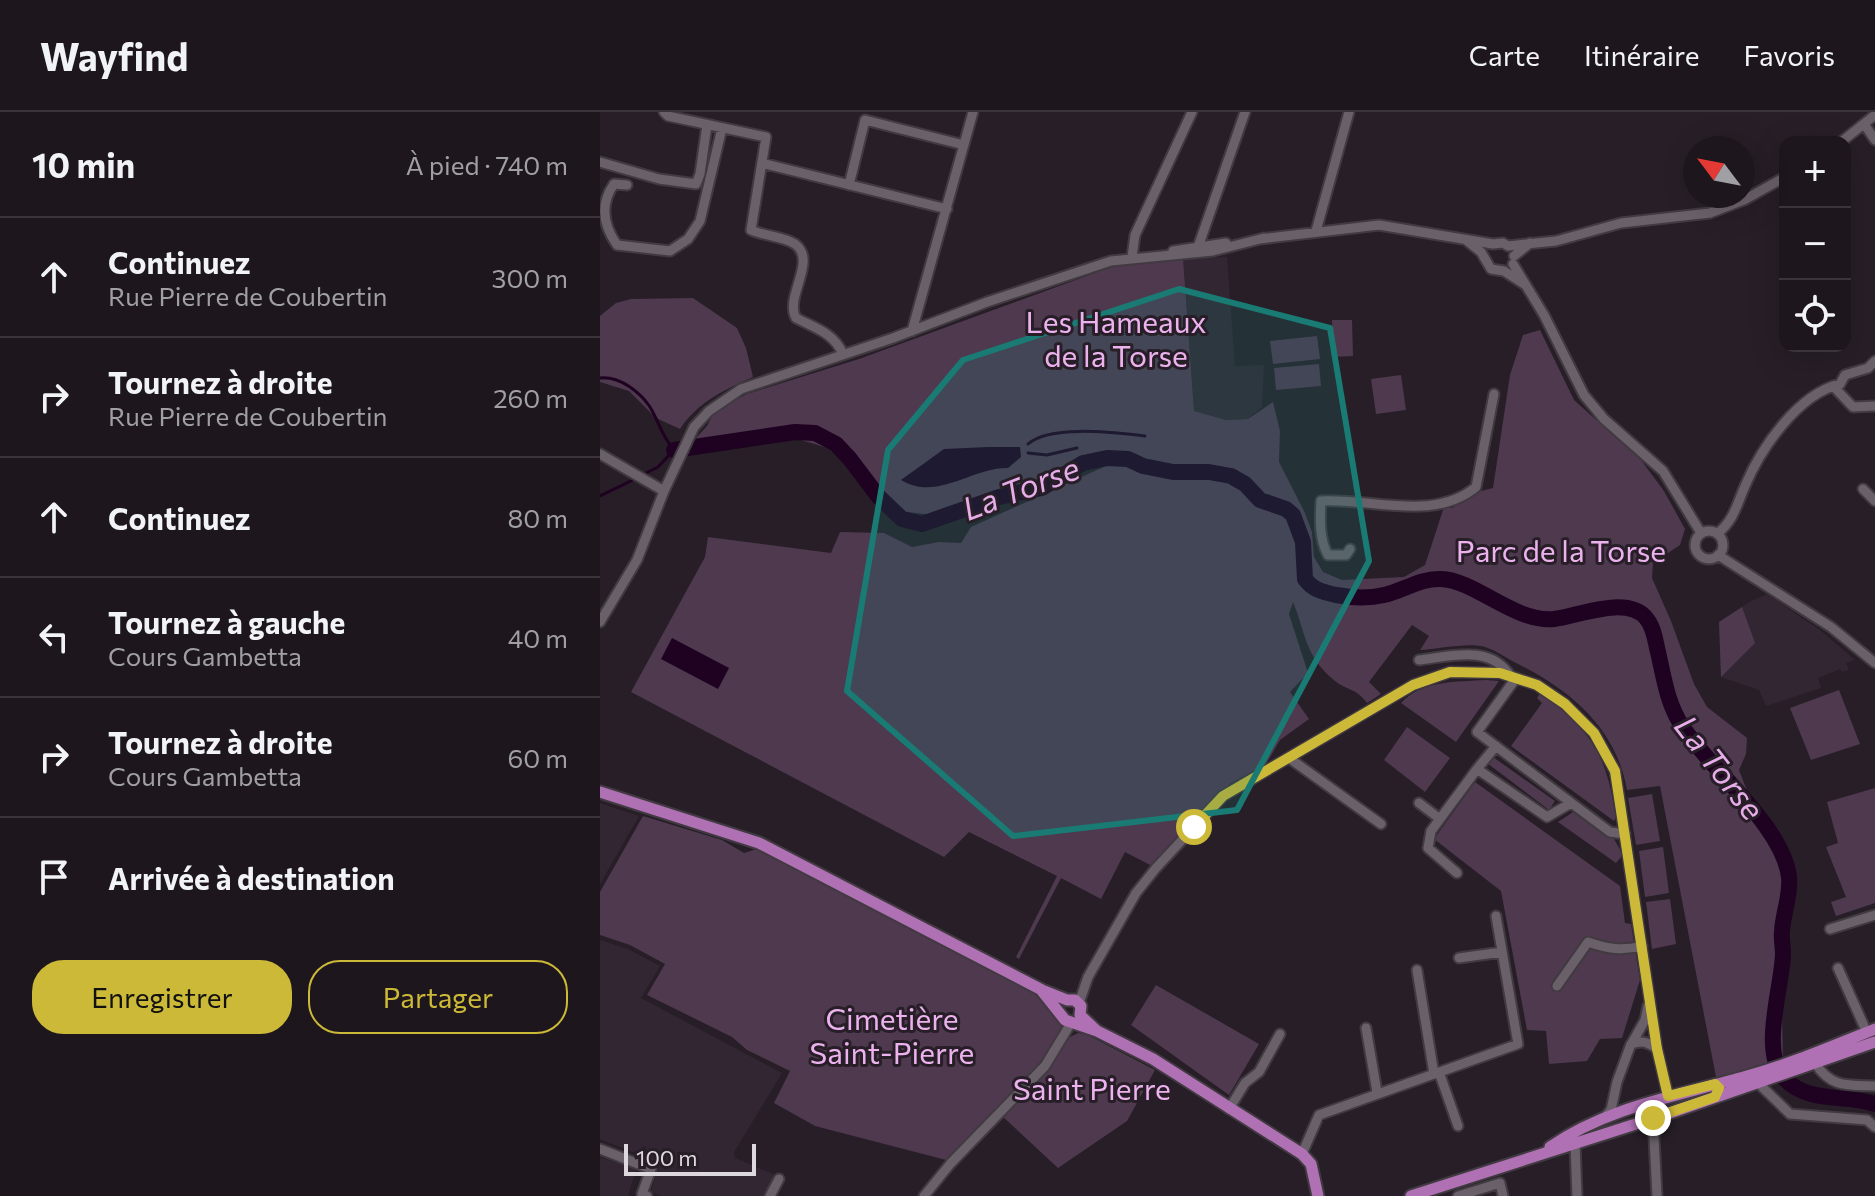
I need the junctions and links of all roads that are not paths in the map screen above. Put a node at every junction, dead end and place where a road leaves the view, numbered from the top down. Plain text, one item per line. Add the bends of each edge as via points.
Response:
1 (664, 112) edge
2 (973, 112) edge
3 (1192, 112) edge
4 (1245, 112) edge
5 (1349, 112) edge
6 (1875, 115) edge
7 (1864, 124) junction
8 (707, 125) junction
9 (722, 128) junction
10 (1849, 136) edge
11 (1875, 140) edge
12 (964, 145) junction
13 (600, 162) edge
14 (762, 163) junction
15 (1779, 180) edge
16 (627, 185) dead end
17 (849, 185) junction
18 (947, 209) junction
19 (1316, 231) junction
20 (1463, 238) junction
21 (1531, 242) junction
22 (1493, 244) junction
23 (1508, 246) junction
24 (1197, 250) junction
25 (1132, 257) junction
26 (1485, 257) junction
27 (1514, 260) junction
28 (1504, 271) junction
29 (1528, 287) junction
30 (912, 331) junction
31 (843, 354) junction
32 (1875, 361) edge
33 (1833, 386) junction
34 (1494, 394) dead end
35 (1875, 406) edge
36 (600, 454) edge
37 (1863, 489) dead end
38 (664, 491) junction
39 (1875, 501) edge
40 (1701, 533) junction
41 (1718, 533) junction
42 (1350, 549) dead end
43 (1718, 555) junction
44 (600, 622) edge
45 (1419, 660) dead end
46 (1875, 663) edge
47 (1513, 678) junction
48 (1496, 746) junction
49 (1289, 758) junction
50 (1477, 769) junction
51 (601, 790) edge
52 (1419, 803) dead end
53 (1571, 803) junction
54 (1440, 819) junction
55 (1381, 824) dead end
56 (1625, 834) junction
57 (1457, 873) dead end
58 (1875, 915) edge
59 (1496, 916) dead end
60 (1830, 929) dead end
61 (1642, 946) junction
62 (1502, 952) junction
63 (1459, 958) dead end
64 (1838, 968) dead end
65 (1417, 970) dead end
66 (1557, 986) dead end
67 (1042, 990) junction
68 (1650, 995) junction
69 (1075, 1008) junction
70 (1875, 1020) edge
71 (1366, 1028) dead end
72 (1864, 1030) edge
73 (1280, 1034) dead end
74 (1875, 1042) edge
75 (1631, 1044) junction
76 (1657, 1049) junction
77 (1815, 1063) junction
78 (1778, 1071) junction
79 (1436, 1073) junction
80 (1757, 1082) junction
81 (1715, 1084) junction
82 (1875, 1086) edge
83 (1377, 1092) junction
84 (1668, 1096) junction
85 (1715, 1097) junction
86 (1229, 1109) junction
87 (1605, 1117) junction
88 (1653, 1118) junction
89 (1458, 1126) dead end
90 (1875, 1127) edge
91 (1574, 1138) junction
92 (600, 1149) edge
93 (1302, 1154) junction
94 (779, 1179) dead end
95 (647, 1196) edge
96 (770, 1196) edge
97 (924, 1196) edge
98 (1318, 1196) edge
99 (1411, 1196) edge
100 (1458, 1196) edge
101 (1503, 1196) edge
102 (1577, 1196) edge
103 (1657, 1196) edge

1 - 8 street
2 - 12 street
3 - 25 street via 1135,235
4 - 24 street
5 - 19 street
6 - 7 street
7 - 10 street
7 - 11 street
8 - 9 street
8 - 13 street via 696,184
9 - 14 street via 766,137
9 - 16 street via 700,221 688,239 670,251 617,245 603,210 614,184
12 - 17 street via 865,120
12 - 18 street
14 - 17 street
14 - 31 street via 751,230 800,249 803,261 793,313 832,336
15 - 21 street via 1710,213 1621,223 1556,241
17 - 18 street
18 - 30 street
19 - 20 street via 1379,225
19 - 24 street
20 - 22 street
20 - 26 street
21 - 23 street
21 - 27 street
22 - 23 street
22 - 26 street
23 - 27 street
24 - 25 street
25 - 30 street
26 - 28 street via 1491,269
27 - 28 street
27 - 29 street
28 - 29 street
29 - 40 street via 1584,395 1663,471
30 - 31 street
31 - 38 street via 741,389 703,416
32 - 33 street
33 - 35 street via 1853,407
33 - 41 street via 1783,424 1753,469 1733,517
34 - 42 street via 1476,487 1463,498 1416,507 1321,501 1328,555 1346,555
36 - 38 street
37 - 39 street
38 - 44 street via 637,560
40 - 41 street
40 - 43 street via 1696,552 1706,558
41 - 43 street via 1723,545
43 - 46 street via 1831,627
45 - 47 street via 1476,653 1503,664
47 - 48 street via 1477,732
47 - 49 street via 1450,672 1413,685
47 - 56 street via 1537,685 1565,704 1594,733 1615,771
48 - 50 street
48 - 53 street
49 - 55 street
49 - 69 street via 1223,796 1156,868 1121,919
50 - 53 street via 1547,817
50 - 54 street
51 - 67 main road via 759,843
52 - 54 street
53 - 56 street via 1610,832
54 - 57 street via 1428,848
56 - 61 street
58 - 60 street
59 - 62 street
61 - 66 street via 1610,949 1588,942
61 - 68 street
62 - 63 street
62 - 79 street via 1518,1044
64 - 72 street
65 - 79 street
67 - 69 main road
67 - 69 main road via 1062,1018
68 - 75 street via 1645,1020
68 - 76 street
69 - 86 main road via 1097,1031 1178,1073
69 - 97 street via 1045,1066
70 - 72 street
71 - 83 street
72 - 74 street
72 - 78 main road
73 - 86 street via 1259,1072
74 - 77 main road
75 - 76 street via 1646,1042
75 - 87 street
76 - 84 street
77 - 78 main road
77 - 82 street via 1828,1079
78 - 80 main road
78 - 81 main road
79 - 83 street
79 - 89 street
80 - 85 main road
80 - 90 street via 1790,1114 1867,1120
81 - 84 main road
81 - 85 main road via 1720,1091
83 - 93 street via 1319,1115
84 - 87 main road
85 - 88 main road
86 - 93 main road
87 - 91 main road
88 - 91 main road
88 - 103 street
91 - 99 main road
91 - 102 street
92 - 95 street via 651,1169 642,1194
93 - 98 main road via 1311,1164
94 - 96 street
100 - 101 street via 1500,1183

